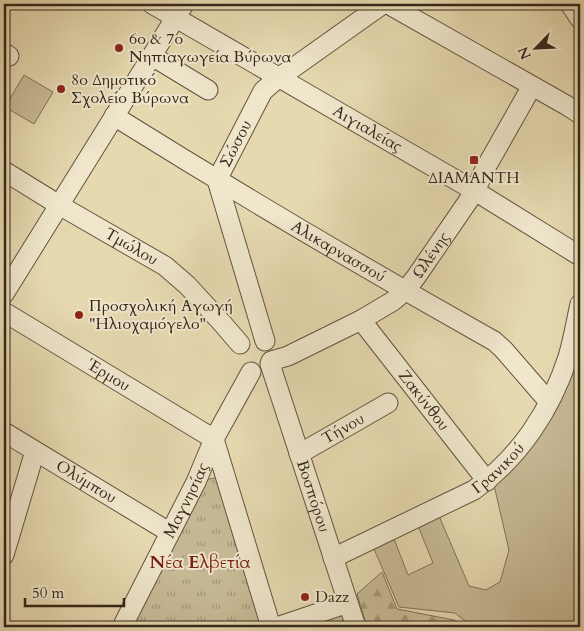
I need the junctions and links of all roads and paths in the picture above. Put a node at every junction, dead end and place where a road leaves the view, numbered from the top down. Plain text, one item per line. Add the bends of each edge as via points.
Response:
1 (152, 4) edge
2 (383, 4) edge
3 (388, 4) edge
4 (570, 4) edge
5 (180, 11) edge
6 (580, 19) edge
7 (152, 56) junction
8 (279, 77) junction
9 (532, 86) junction
10 (208, 90) dead end
11 (580, 114) edge
12 (114, 116) junction
13 (4, 171) edge
14 (217, 180) junction
15 (474, 191) junction
16 (59, 205) junction
17 (580, 256) edge
18 (405, 291) junction
19 (4, 294) edge
20 (580, 304) edge
21 (4, 312) edge
22 (361, 320) junction
23 (265, 341) junction
24 (240, 344) junction
25 (270, 362) junction
26 (251, 372) junction
27 (549, 402) junction
28 (388, 403) dead end
29 (4, 432) edge
30 (214, 439) junction
31 (35, 451) junction
32 (299, 454) junction
33 (487, 480) junction
34 (169, 532) junction
35 (4, 555) edge
36 (333, 558) junction
37 (348, 604) junction
38 (122, 627) edge
39 (280, 627) edge
40 (356, 627) edge

1 - 5 street, Αιγιαλείας
2 - 8 street, Σώσου
3 - 9 street
4 - 6 street
5 - 7 street
5 - 8 street, Αιγιαλείας
7 - 10 street
7 - 12 street
8 - 14 street, Σώσου via 263,91
8 - 15 street, Αιγιαλείας
9 - 11 street
9 - 15 street, Ωλένης
12 - 14 street, Αλικαρνασσού
12 - 16 street
13 - 16 street, Τμώλου
14 - 18 street, Αλικαρνασσού
14 - 23 street, Σώσου
15 - 17 street, Αιγιαλείας
15 - 18 street, Ωλένης
16 - 19 street
16 - 24 street, Τμώλου via 166,266
18 - 22 street, Ωλένης
18 - 27 street, Αλικαρνασσού via 494,341
20 - 27 street, Γρανικού via 568,357
21 - 30 street, Έρμου
22 - 25 street, Ωλένης
22 - 33 street, Ζακύνθου
23 - 24 street via 248,339
23 - 25 street via 271,350
24 - 26 street via 238,361
25 - 26 street via 261,371
25 - 32 street, Βοσπόρου
26 - 30 street, Μαγνησίας
27 - 33 street, Γρανικού via 522,446
28 - 32 street, Τήνου
29 - 31 street, Ολύμπου
30 - 34 street, Μαγνησίας via 196,482
30 - 39 street
31 - 34 street, Ολύμπου
31 - 35 street
32 - 36 street, Βοσπόρου
33 - 36 street, Γρανικού via 474,490
34 - 38 street, Μαγνησίας
36 - 37 street, Βοσπόρου
37 - 39 street
37 - 40 street, Βοσπόρου

